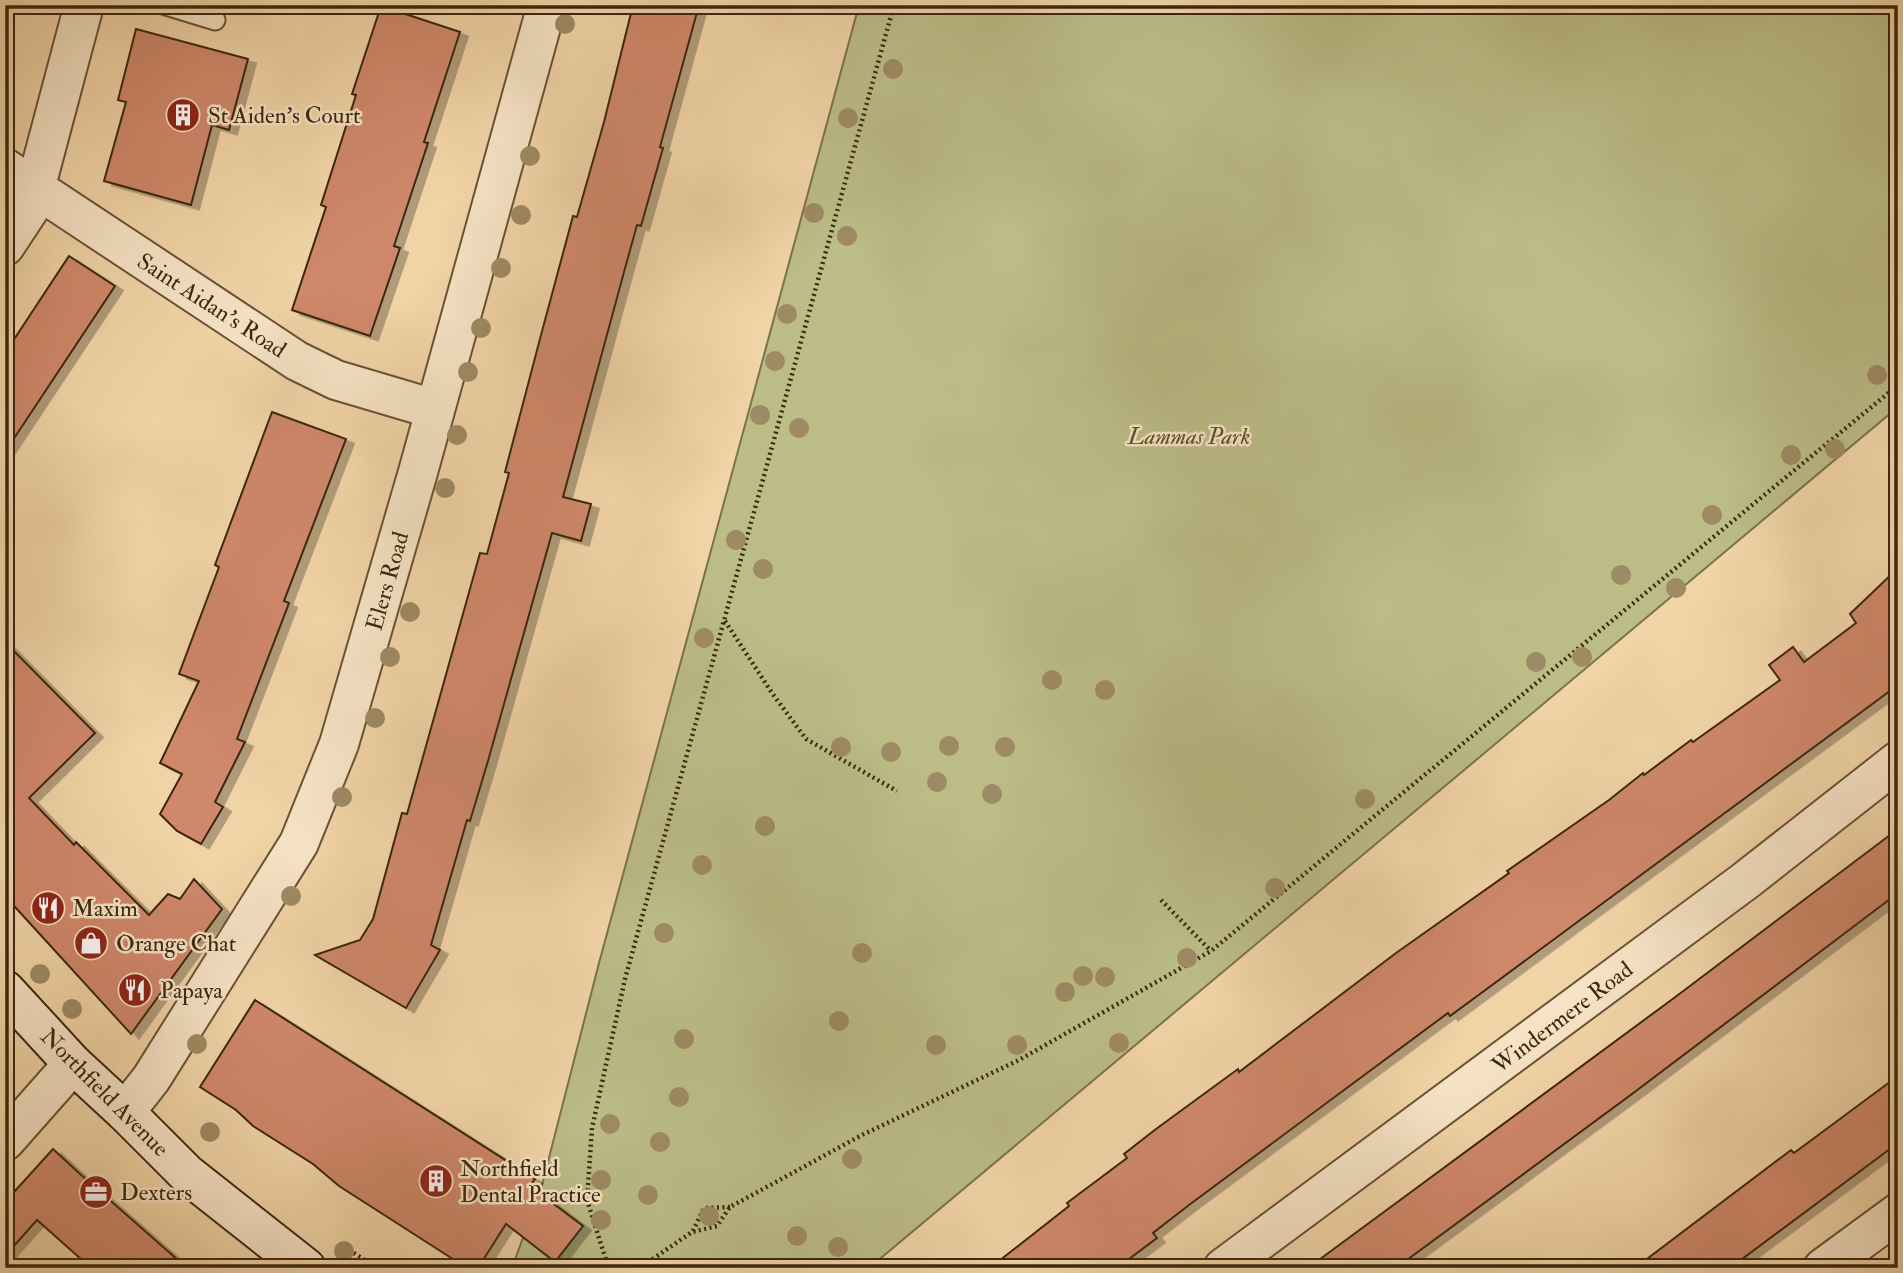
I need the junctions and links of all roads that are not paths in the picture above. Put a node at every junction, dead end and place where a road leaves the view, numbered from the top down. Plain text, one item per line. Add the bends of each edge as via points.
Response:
1 (84, 5) edge
2 (166, 5) edge
3 (547, 5) edge
4 (215, 20) dead end
5 (21, 178) edge
6 (5, 246) edge
7 (435, 409) junction
8 (1898, 761) edge
9 (5, 990) edge
10 (74, 1064) junction
11 (125, 1112) junction
12 (5, 1141) edge
13 (1898, 1213) edge
14 (306, 1268) edge
15 (1223, 1268) edge
16 (1824, 1268) edge

1 - 5 street
2 - 4 lane
3 - 7 street, Elers Road
5 - 6 street via 30,208
5 - 7 street, Saint Aidan's Road via 297,361 336,380
7 - 11 street, Elers Road via 339,744 299,843 151,1079
8 - 15 street, Windermere Road via 1745,881
9 - 10 street, Northfield Avenue
10 - 11 street, Northfield Avenue
10 - 12 street
11 - 14 street, Northfield Avenue via 187,1174
13 - 16 street

